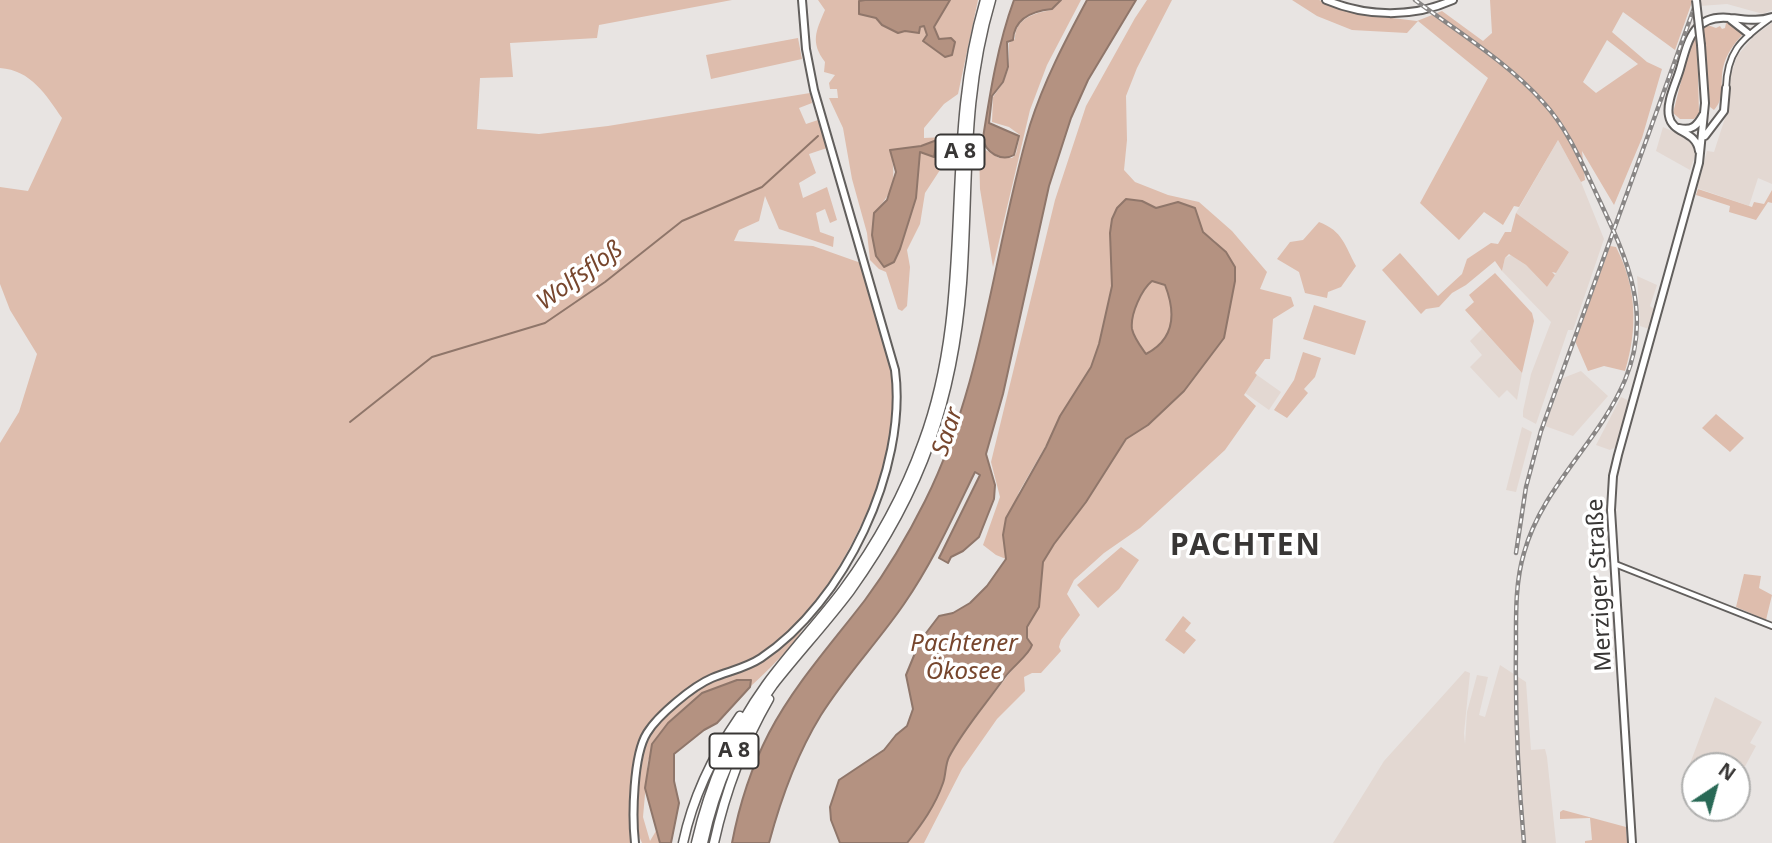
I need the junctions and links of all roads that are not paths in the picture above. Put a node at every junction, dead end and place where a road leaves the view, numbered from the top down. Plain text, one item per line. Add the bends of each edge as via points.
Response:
1 (802, 0) edge
2 (985, 0) edge
3 (991, 0) edge
4 (1325, 0) edge
5 (1453, 0) edge
6 (1696, 0) edge
7 (1727, 17) junction
8 (1772, 17) edge
9 (1746, 21) junction
10 (1750, 33) junction
11 (1726, 88) joint
12 (1705, 106) junction
13 (1725, 108) junction
14 (1676, 128) junction
15 (1703, 141) junction
16 (1699, 165) junction
17 (957, 307) junction
18 (955, 325) junction
19 (1615, 564) junction
20 (1772, 626) edge
21 (786, 668) junction
22 (775, 673) junction
23 (635, 843) edge
24 (683, 843) edge
25 (696, 843) edge
26 (703, 843) edge
27 (715, 843) edge
28 (1632, 843) edge

1 - 23 main road via 814,90 895,370 896,426 886,471 863,529 839,575 811,613 748,666 700,685 647,733 636,782
2 - 17 highway, A 8 via 972,44 963,107
3 - 17 highway, A 8 via 969,107
4 - 5 main road via 1367,12 1395,13
6 - 12 main road, Merziger Straße, bridge
7 - 9 main road
7 - 10 main road
7 - 14 main road via 1704,22 1690,37 1668,108
8 - 9 main road
8 - 10 street
9 - 10 main road
10 - 11 street via 1732,55
11 - 13 main road
12 - 13 main road via 1711,115
12 - 14 main road via 1695,127
12 - 15 main road, Merziger Straße
13 - 15 main road
14 - 16 main road via 1697,141
15 - 16 main road, Merziger Straße
16 - 19 main road, Merziger Straße via 1615,467 1611,510
17 - 18 highway, A 8
18 - 21 highway, A 8 via 948,380 936,422 900,512 848,593
18 - 22 highway, A 8 via 930,420 894,509 843,589
19 - 20 street
19 - 28 main road, Merziger Straße
21 - 26 highway, A 8 via 735,748
21 - 27 highway via 740,757
22 - 24 highway via 729,732 708,769
22 - 25 highway, A 8 via 730,746

